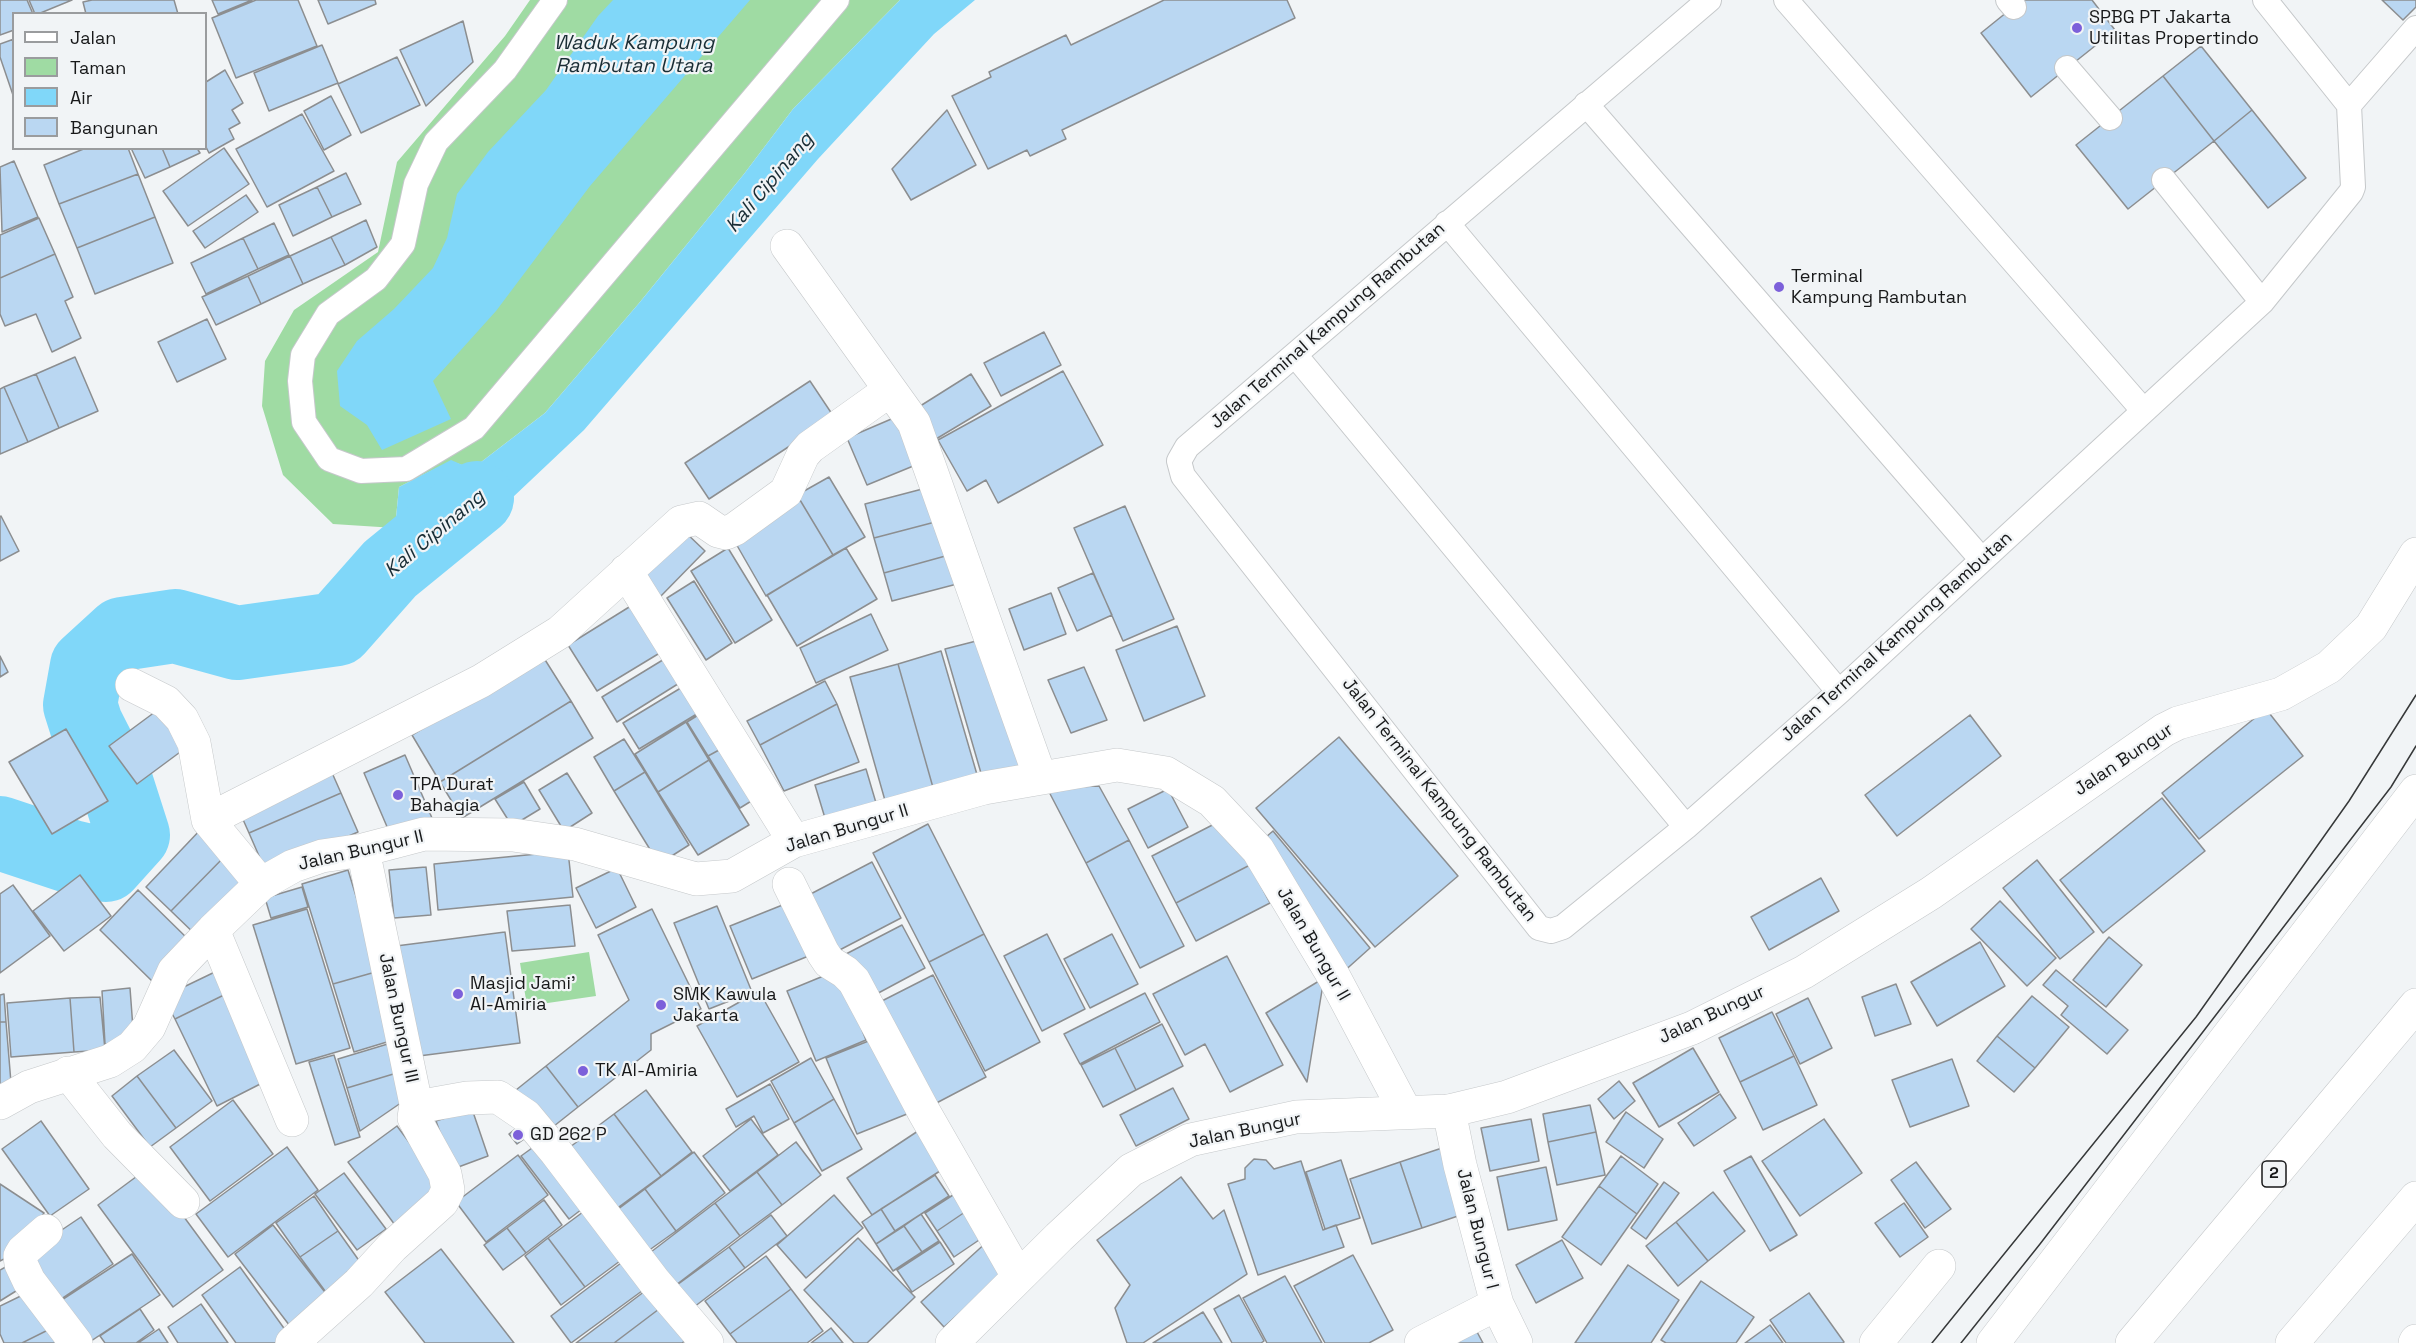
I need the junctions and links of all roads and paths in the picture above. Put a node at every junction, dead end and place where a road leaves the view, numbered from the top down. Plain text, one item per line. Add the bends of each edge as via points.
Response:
1 (555, 0) edge
2 (837, 0) edge
3 (1709, 0) edge
4 (1786, 0) edge
5 (2265, 0) edge
6 (2416, 28) edge
7 (2067, 68) dead end
8 (1586, 104) junction
9 (2349, 105) junction
10 (2110, 118) dead end
11 (2164, 180) dead end
12 (1447, 223) junction
13 (787, 246) dead end
14 (2262, 302) junction
15 (1294, 356) junction
16 (890, 390) junction
17 (2143, 410) junction
18 (2416, 554) edge
19 (1982, 560) junction
20 (626, 571) junction
21 (132, 686) dead end
22 (1839, 692) junction
23 (1040, 777) junction
24 (2416, 791) edge
25 (208, 820) junction
26 (1686, 827) junction
27 (794, 841) junction
28 (363, 850) junction
29 (261, 884) junction
30 (789, 884) dead end
31 (213, 930) junction
32 (2416, 1005) edge
33 (68, 1073) junction
34 (0, 1103) edge
35 (416, 1104) junction
36 (1405, 1111) junction
37 (1449, 1111) junction
38 (292, 1120) dead end
39 (2416, 1198) edge
40 (183, 1202) dead end
41 (46, 1231) dead end
42 (1939, 1266) dead end
43 (1018, 1276) junction
44 (1497, 1304) junction
45 (76, 1343) edge
46 (292, 1343) edge
47 (707, 1343) edge
48 (952, 1343) edge
49 (1421, 1343) edge
50 (1516, 1343) edge
51 (1876, 1343) edge
52 (1993, 1343) edge
53 (2132, 1343) edge
54 (2292, 1343) edge

1 - 2 lane via 505,70 436,142 416,184 403,244 376,279 328,314 303,355 300,381 304,422 329,459 361,471 406,469 474,429
3 - 8 lane, Jalan Terminal Kampung Rambutan
4 - 17 lane
5 - 9 lane
6 - 9 lane
7 - 10 lane
8 - 12 lane, Jalan Terminal Kampung Rambutan
8 - 19 lane
9 - 14 lane, Jalan Terminal Kampung Rambutan via 2353,187
11 - 14 lane
12 - 15 lane, Jalan Terminal Kampung Rambutan
12 - 22 lane
13 - 16 main road
14 - 17 lane, Jalan Terminal Kampung Rambutan
15 - 26 lane
15 - 26 lane, Jalan Terminal Kampung Rambutan via 1187,447 1179,461 1183,476 1539,928 1551,931 1563,927
16 - 20 main road via 810,447 786,492 735,529 718,531 699,518 681,522
16 - 23 main road via 914,423
17 - 19 lane, Jalan Terminal Kampung Rambutan
18 - 37 main road, Jalan Bungur via 2371,627 2329,668 2281,694 2164,730 1931,893 1804,972 1692,1028 1507,1097
19 - 22 lane, Jalan Terminal Kampung Rambutan
20 - 25 main road via 560,632 482,681
20 - 27 main road
21 - 25 main road via 166,702 182,719 194,743
22 - 26 lane, Jalan Terminal Kampung Rambutan
23 - 27 main road, Jalan Bungur II via 984,788
23 - 36 main road, Jalan Bungur II via 1117,765 1166,773 1212,801 1258,850 1334,977
24 - 52 main road
25 - 29 main road
27 - 28 main road, Jalan Bungur II via 732,876 696,879 575,844 513,835 424,834
28 - 29 main road, Jalan Bungur II via 322,856 293,866
28 - 35 main road, Jalan Bungur III
29 - 31 main road, Jalan Bungur II
30 - 43 main road via 829,962 854,981
31 - 33 main road, Jalan Bungur II via 174,971 149,1027 132,1047 110,1061
31 - 38 main road
32 - 53 main road, 2
33 - 34 main road, Jalan Bungur II
33 - 40 main road via 117,1135
35 - 46 main road via 414,1118 445,1174 448,1190 442,1202
35 - 47 main road, Jalan Bungur III via 498,1097 526,1116
36 - 37 main road, Jalan Bungur
36 - 43 main road, Jalan Bungur via 1296,1117 1190,1140 1131,1170
37 - 44 main road, Jalan Bungur I
39 - 54 main road
41 - 45 main road via 23,1251 21,1264
42 - 51 main road
43 - 48 main road, Jalan Bungur
44 - 49 main road
44 - 50 main road, Jalan Bungur I

